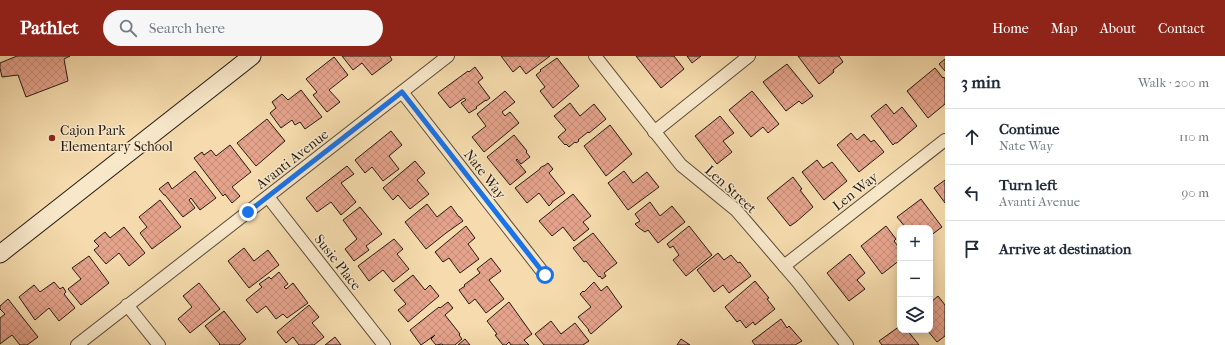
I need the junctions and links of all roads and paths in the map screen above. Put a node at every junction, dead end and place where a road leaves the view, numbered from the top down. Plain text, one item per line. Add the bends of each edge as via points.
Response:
1 (252, 56) edge
2 (448, 56) edge
3 (595, 56) edge
4 (749, 56) edge
5 (402, 92) junction
6 (654, 132) junction
7 (945, 140) edge
8 (268, 197) junction
9 (0, 254) edge
10 (784, 266) junction
11 (545, 275) dead end
12 (127, 305) junction
13 (77, 345) edge
14 (159, 345) edge
15 (384, 345) edge
16 (847, 345) edge

1 - 9 main road
2 - 5 street, Avanti Avenue
3 - 6 street, Len Street
4 - 6 street
5 - 8 street, Avanti Avenue
5 - 11 street, Nate Way
6 - 10 street, Len Street via 681,165 736,210
7 - 10 street, Len Way
8 - 12 street, Avanti Avenue
8 - 15 street, Susie Place
10 - 16 street, Len Street
12 - 13 street, Avanti Avenue
12 - 14 street

